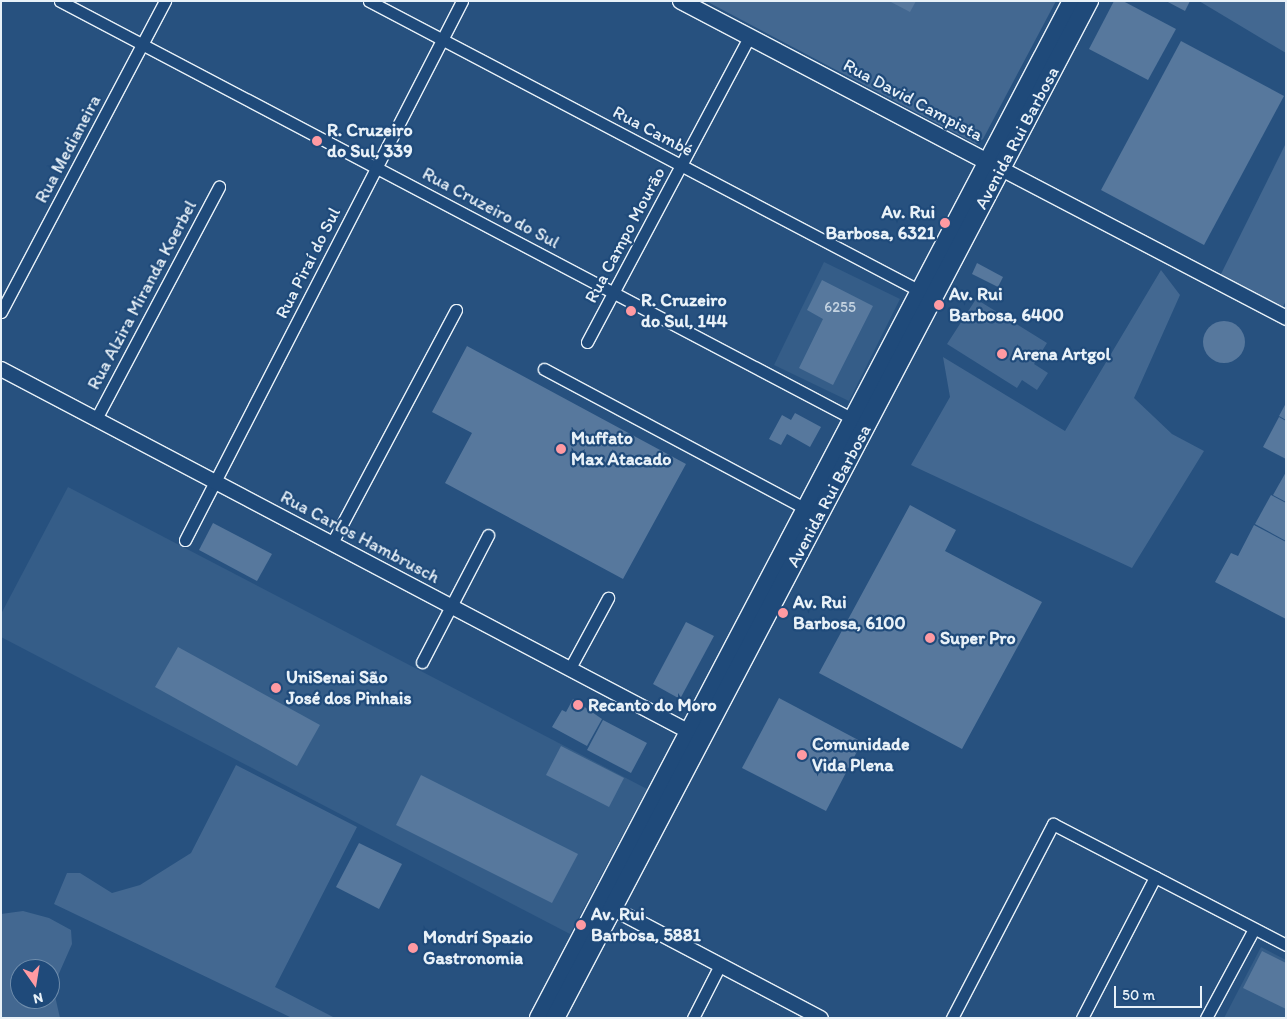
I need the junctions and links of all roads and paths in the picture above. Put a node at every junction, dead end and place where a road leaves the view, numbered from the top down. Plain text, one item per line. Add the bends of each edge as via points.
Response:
1 (60, 1) edge
2 (165, 1) edge
3 (369, 1) edge
4 (462, 1) edge
5 (680, 1) edge
6 (1072, 1) edge
7 (1089, 1) edge
8 (749, 37) junction
9 (443, 40) junction
10 (142, 44) junction
11 (681, 165) junction
12 (994, 165) junction
13 (376, 168) junction
14 (219, 187) dead end
15 (920, 291) junction
16 (614, 293) junction
17 (456, 310) dead end
18 (1, 312) edge
19 (1286, 318) edge
20 (588, 342) dead end
21 (1, 369) edge
22 (544, 369) dead end
23 (96, 419) junction
24 (853, 419) junction
25 (215, 482) junction
26 (806, 509) junction
27 (488, 535) dead end
28 (184, 540) dead end
29 (332, 543) junction
30 (608, 598) dead end
31 (451, 606) junction
32 (422, 662) dead end
33 (570, 668) junction
34 (696, 735) junction
35 (1155, 877) junction
36 (612, 908) junction
37 (1254, 929) junction
38 (1284, 942) edge
39 (720, 965) junction
40 (819, 1017) edge
41 (539, 1018) edge
42 (555, 1018) edge
43 (693, 1018) edge
44 (952, 1018) edge
45 (1082, 1018) edge
46 (1206, 1018) edge

1 - 10 street, Rua Cruzeiro do Sul
2 - 10 street, Rua Medianeira
3 - 9 street, Rua Cambé
4 - 9 street, Rua Piraí do Sul
5 - 8 main road, Rua David Campista
6 - 12 main road, Avenida Rui Barbosa
7 - 12 main road, Avenida Rui Barbosa
8 - 11 street, Rua Campo Mourão
8 - 12 main road, Rua David Campista
9 - 11 street, Rua Cambé
9 - 13 street, Rua Piraí do Sul
10 - 13 street, Rua Cruzeiro do Sul
10 - 18 street, Rua Medianeira
11 - 15 street, Rua Cambé
11 - 16 street, Rua Campo Mourão
12 - 15 main road, Avenida Rui Barbosa
12 - 19 street, Rua David Campista
12 - 34 main road, Avenida Rui Barbosa
13 - 16 street, Rua Cruzeiro do Sul
13 - 25 street, Rua Piraí do Sul
14 - 23 street, Rua Alzira Miranda Koerbel
15 - 24 main road, Avenida Rui Barbosa
16 - 20 street, Rua Campo Mourão
16 - 24 street, Rua Cruzeiro do Sul
17 - 29 street
21 - 23 street, Rua Carlos Hambrusch
22 - 26 street
23 - 25 street, Rua Carlos Hambrusch
24 - 26 main road, Avenida Rui Barbosa
25 - 28 street, Rua Piraí do Sul
25 - 29 street, Rua Carlos Hambrusch
26 - 34 main road, Avenida Rui Barbosa
27 - 31 street
29 - 31 street, Rua Carlos Hambrusch
30 - 33 street
31 - 32 street
31 - 33 street, Rua Carlos Hambrusch
33 - 34 street, Rua Carlos Hambrusch
34 - 36 main road, Avenida Rui Barbosa
34 - 41 main road, Avenida Rui Barbosa
35 - 37 street
35 - 44 street via 1053,824
35 - 45 street
36 - 39 street
36 - 42 main road, Avenida Rui Barbosa
37 - 38 street
37 - 46 street
39 - 40 street
39 - 43 street

